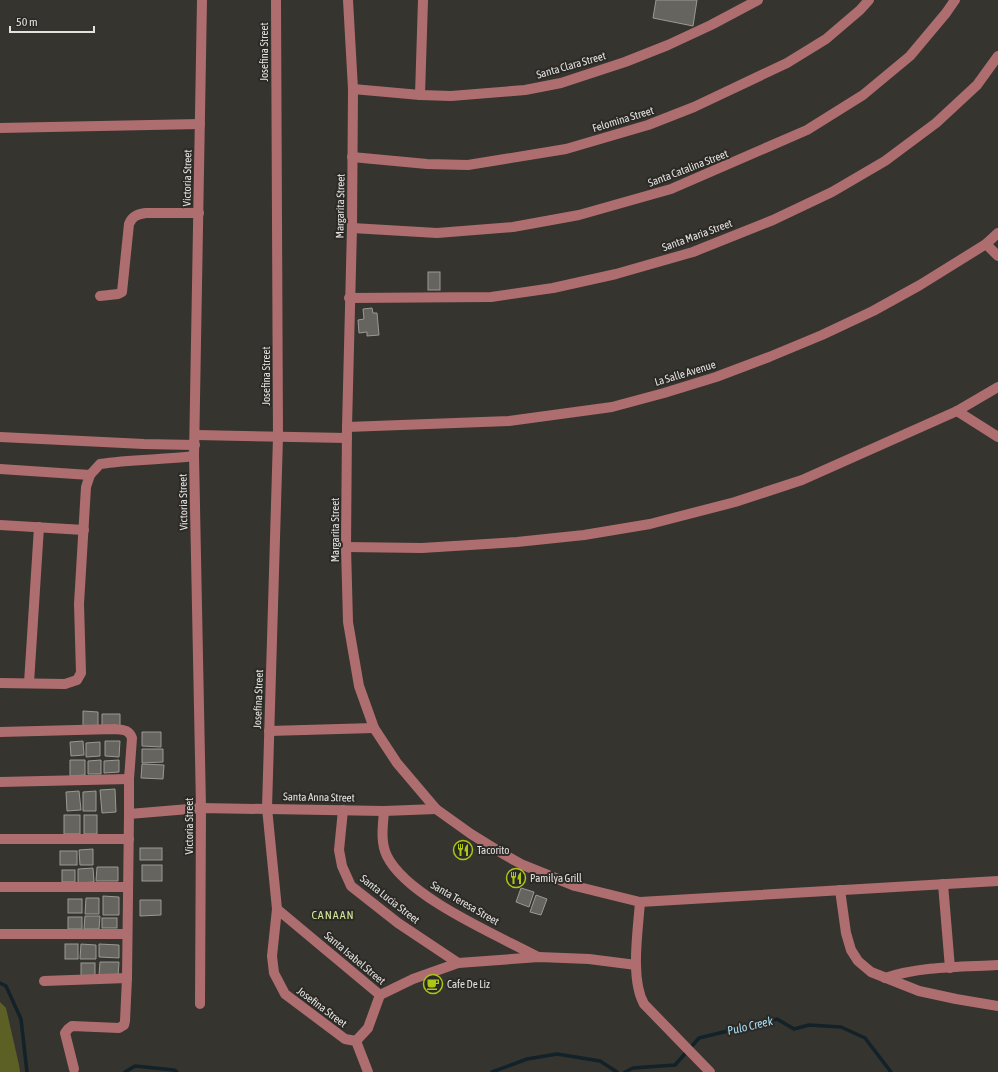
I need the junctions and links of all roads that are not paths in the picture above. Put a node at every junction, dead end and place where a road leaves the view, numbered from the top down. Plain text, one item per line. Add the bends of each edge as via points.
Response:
1 (202, 0) edge
2 (276, 0) edge
3 (348, 0) edge
4 (423, 0) edge
5 (758, 0) edge
6 (870, 0) edge
7 (955, 0) edge
8 (998, 56) edge
9 (353, 88) junction
10 (420, 95) junction
11 (200, 124) junction
12 (0, 128) edge
13 (352, 157) junction
14 (199, 213) junction
15 (352, 228) junction
16 (998, 233) edge
17 (986, 244) junction
18 (998, 256) edge
19 (100, 296) dead end
20 (349, 298) junction
21 (998, 387) edge
22 (957, 411) junction
23 (347, 427) junction
24 (0, 437) edge
25 (278, 437) junction
26 (998, 437) edge
27 (347, 438) junction
28 (195, 440) junction
29 (194, 456) junction
30 (0, 469) edge
31 (90, 475) junction
32 (0, 525) edge
33 (39, 527) junction
34 (84, 530) junction
35 (346, 547) junction
36 (0, 683) edge
37 (29, 683) junction
38 (374, 728) junction
39 (269, 731) junction
40 (0, 732) edge
41 (129, 779) junction
42 (0, 782) edge
43 (201, 808) junction
44 (267, 808) junction
45 (436, 809) junction
46 (343, 810) junction
47 (384, 811) junction
48 (129, 814) junction
49 (0, 839) edge
50 (129, 839) junction
51 (998, 881) edge
52 (943, 884) junction
53 (0, 887) edge
54 (128, 887) junction
55 (840, 890) junction
56 (640, 902) junction
57 (277, 909) junction
58 (0, 934) edge
59 (127, 934) junction
60 (539, 957) junction
61 (458, 963) junction
62 (636, 965) junction
63 (998, 965) edge
64 (950, 968) junction
65 (127, 978) junction
66 (885, 978) junction
67 (44, 981) dead end
68 (380, 995) junction
69 (200, 1004) dead end
70 (998, 1006) edge
71 (356, 1041) junction
72 (74, 1069) dead end
73 (368, 1072) edge
74 (710, 1072) edge

1 - 11 street, Victoria Street
2 - 25 street, Josefina Street
3 - 9 street, Margarita Street
4 - 10 street
5 - 10 street, Santa Clara Street via 668,45 561,83 525,90 451,96
6 - 13 street, Felomina Street via 826,39 787,63 694,107 648,125 566,149 468,165
7 - 15 street, Santa Catalina Street via 910,56 863,95 807,130 671,189 579,215 513,227 437,233
8 - 20 street, Santa Maria Street via 977,85 936,123 885,161 832,192 774,220 693,252 616,274 553,288 491,297
9 - 10 street, Santa Clara Street
9 - 13 street, Margarita Street
11 - 12 street
11 - 14 street, Victoria Street
13 - 15 street, Margarita Street
14 - 19 street via 146,213 132,218 129,224 122,292
14 - 28 street, Victoria Street
15 - 20 street, Margarita Street
16 - 17 street, La Salle Avenue
17 - 18 street
17 - 23 street, La Salle Avenue via 920,285 822,335 716,377 664,393 612,407 509,421
20 - 23 street, Margarita Street
21 - 22 street
22 - 26 street
22 - 35 street via 802,480 735,502 650,524 584,535 517,542 422,548
23 - 27 street, Margarita Street
24 - 28 street via 144,444
25 - 27 street
25 - 28 street
25 - 39 street, Josefina Street
27 - 35 street, Margarita Street
28 - 29 street, Victoria Street
29 - 31 street via 116,461 100,464
29 - 43 street, Victoria Street
30 - 31 street
31 - 34 street via 86,487
32 - 33 street
33 - 34 street
33 - 37 street
34 - 37 street via 79,604 81,673 77,680 65,684
35 - 38 street, Margarita Street via 348,622 359,686
36 - 37 street
38 - 39 street
38 - 45 street, Margarita Street via 397,763
39 - 44 street, Josefina Street
40 - 41 street via 114,729 127,731 132,738
41 - 42 street
41 - 48 street
43 - 44 street, Santa Anna Street
43 - 48 street, Santa Anna Street
43 - 69 street, Victoria Street
44 - 46 street, Santa Anna Street
44 - 57 street, Josefina Street
45 - 47 street, Santa Anna Street
45 - 56 street, Margarita Street via 471,834 523,865 575,886
46 - 47 street, Santa Anna Street
46 - 61 street, Santa Lucia Street via 339,850 342,866 351,886 398,923
47 - 60 street, Santa Teresa Street via 382,838 386,855 396,870 440,904
48 - 50 street
49 - 50 street
50 - 54 street
51 - 52 street, Margarita Street
52 - 55 street, Margarita Street
52 - 64 street
53 - 54 street
54 - 59 street
55 - 56 street, Margarita Street
55 - 66 street via 851,950 858,961 871,972
56 - 62 street
57 - 68 street, Santa Isabel Street
57 - 71 street, Josefina Street via 272,956 274,973 285,994 345,1039
58 - 59 street
59 - 65 street
60 - 61 street
60 - 62 street via 590,959
61 - 68 street via 413,979
62 - 74 street via 639,996 644,1004
63 - 64 street
64 - 66 street via 911,971
65 - 67 street
65 - 72 street via 124,1025 119,1028 72,1026 68,1029 66,1033
66 - 70 street via 919,991
68 - 71 street via 368,1028
71 - 73 street

